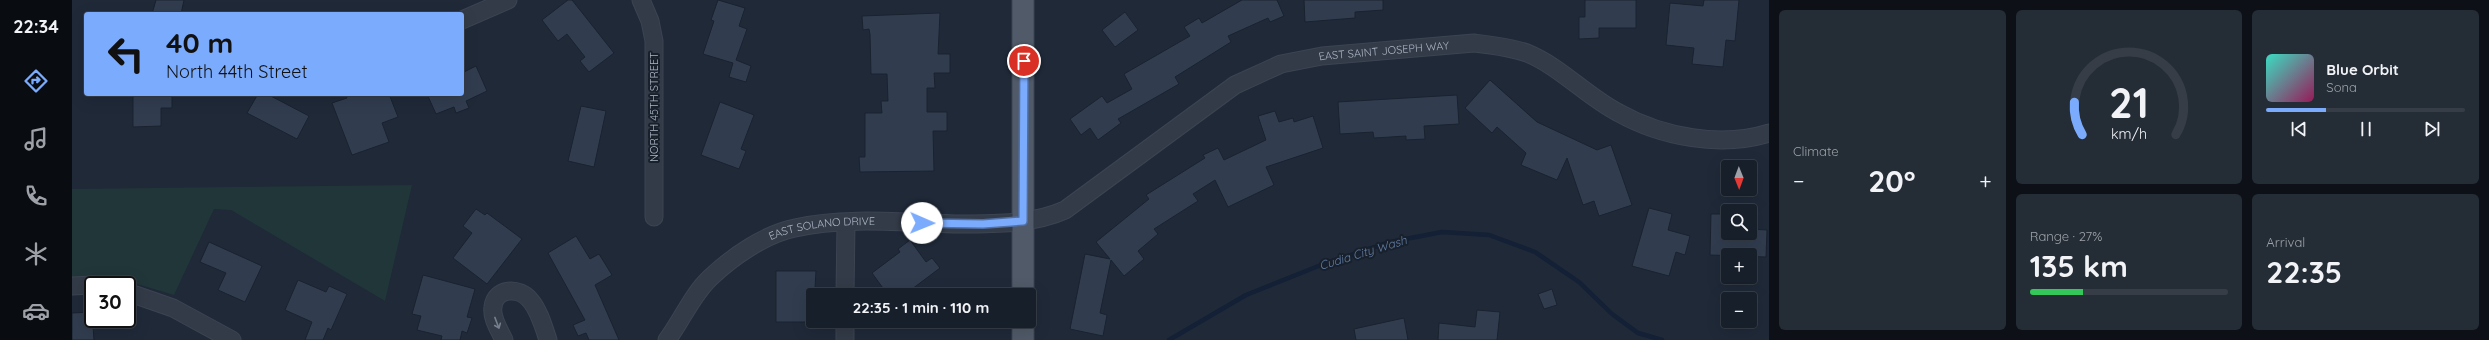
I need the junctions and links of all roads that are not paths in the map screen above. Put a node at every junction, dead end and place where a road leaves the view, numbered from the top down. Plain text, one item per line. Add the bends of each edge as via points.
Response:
1 (508, 0) edge
2 (641, 0) edge
3 (1024, 0) edge
4 (464, 19) edge
5 (1769, 133) edge
6 (654, 217) dead end
7 (1023, 221) junction
8 (846, 222) junction
9 (84, 285) edge
10 (72, 286) edge
11 (846, 288) edge
12 (1023, 288) edge
13 (136, 295) edge
14 (845, 328) edge
15 (1023, 328) edge
16 (232, 340) edge
17 (504, 340) edge
18 (548, 340) edge
19 (667, 340) edge
20 (845, 340) edge
21 (1023, 340) edge

1 - 4 street
2 - 6 street, NORTH 45TH STREET via 650,21 654,40
3 - 7 main road
5 - 7 street, EAST SAINT JOSEPH WAY via 1717,140 1679,135 1649,126 1618,113 1546,62 1526,53 1499,46 1474,43 1322,56 1281,64 1235,85 1066,210 1053,216
7 - 8 street, EAST SOLANO DRIVE via 983,224
7 - 12 main road
8 - 11 street
8 - 19 street, EAST SOLANO DRIVE via 794,228 764,240 735,258 709,278
9 - 10 street
13 - 16 street via 173,308
14 - 20 street
15 - 21 main road
18 -> 17 street via 531,300 522,292 509,290 498,296 492,307

